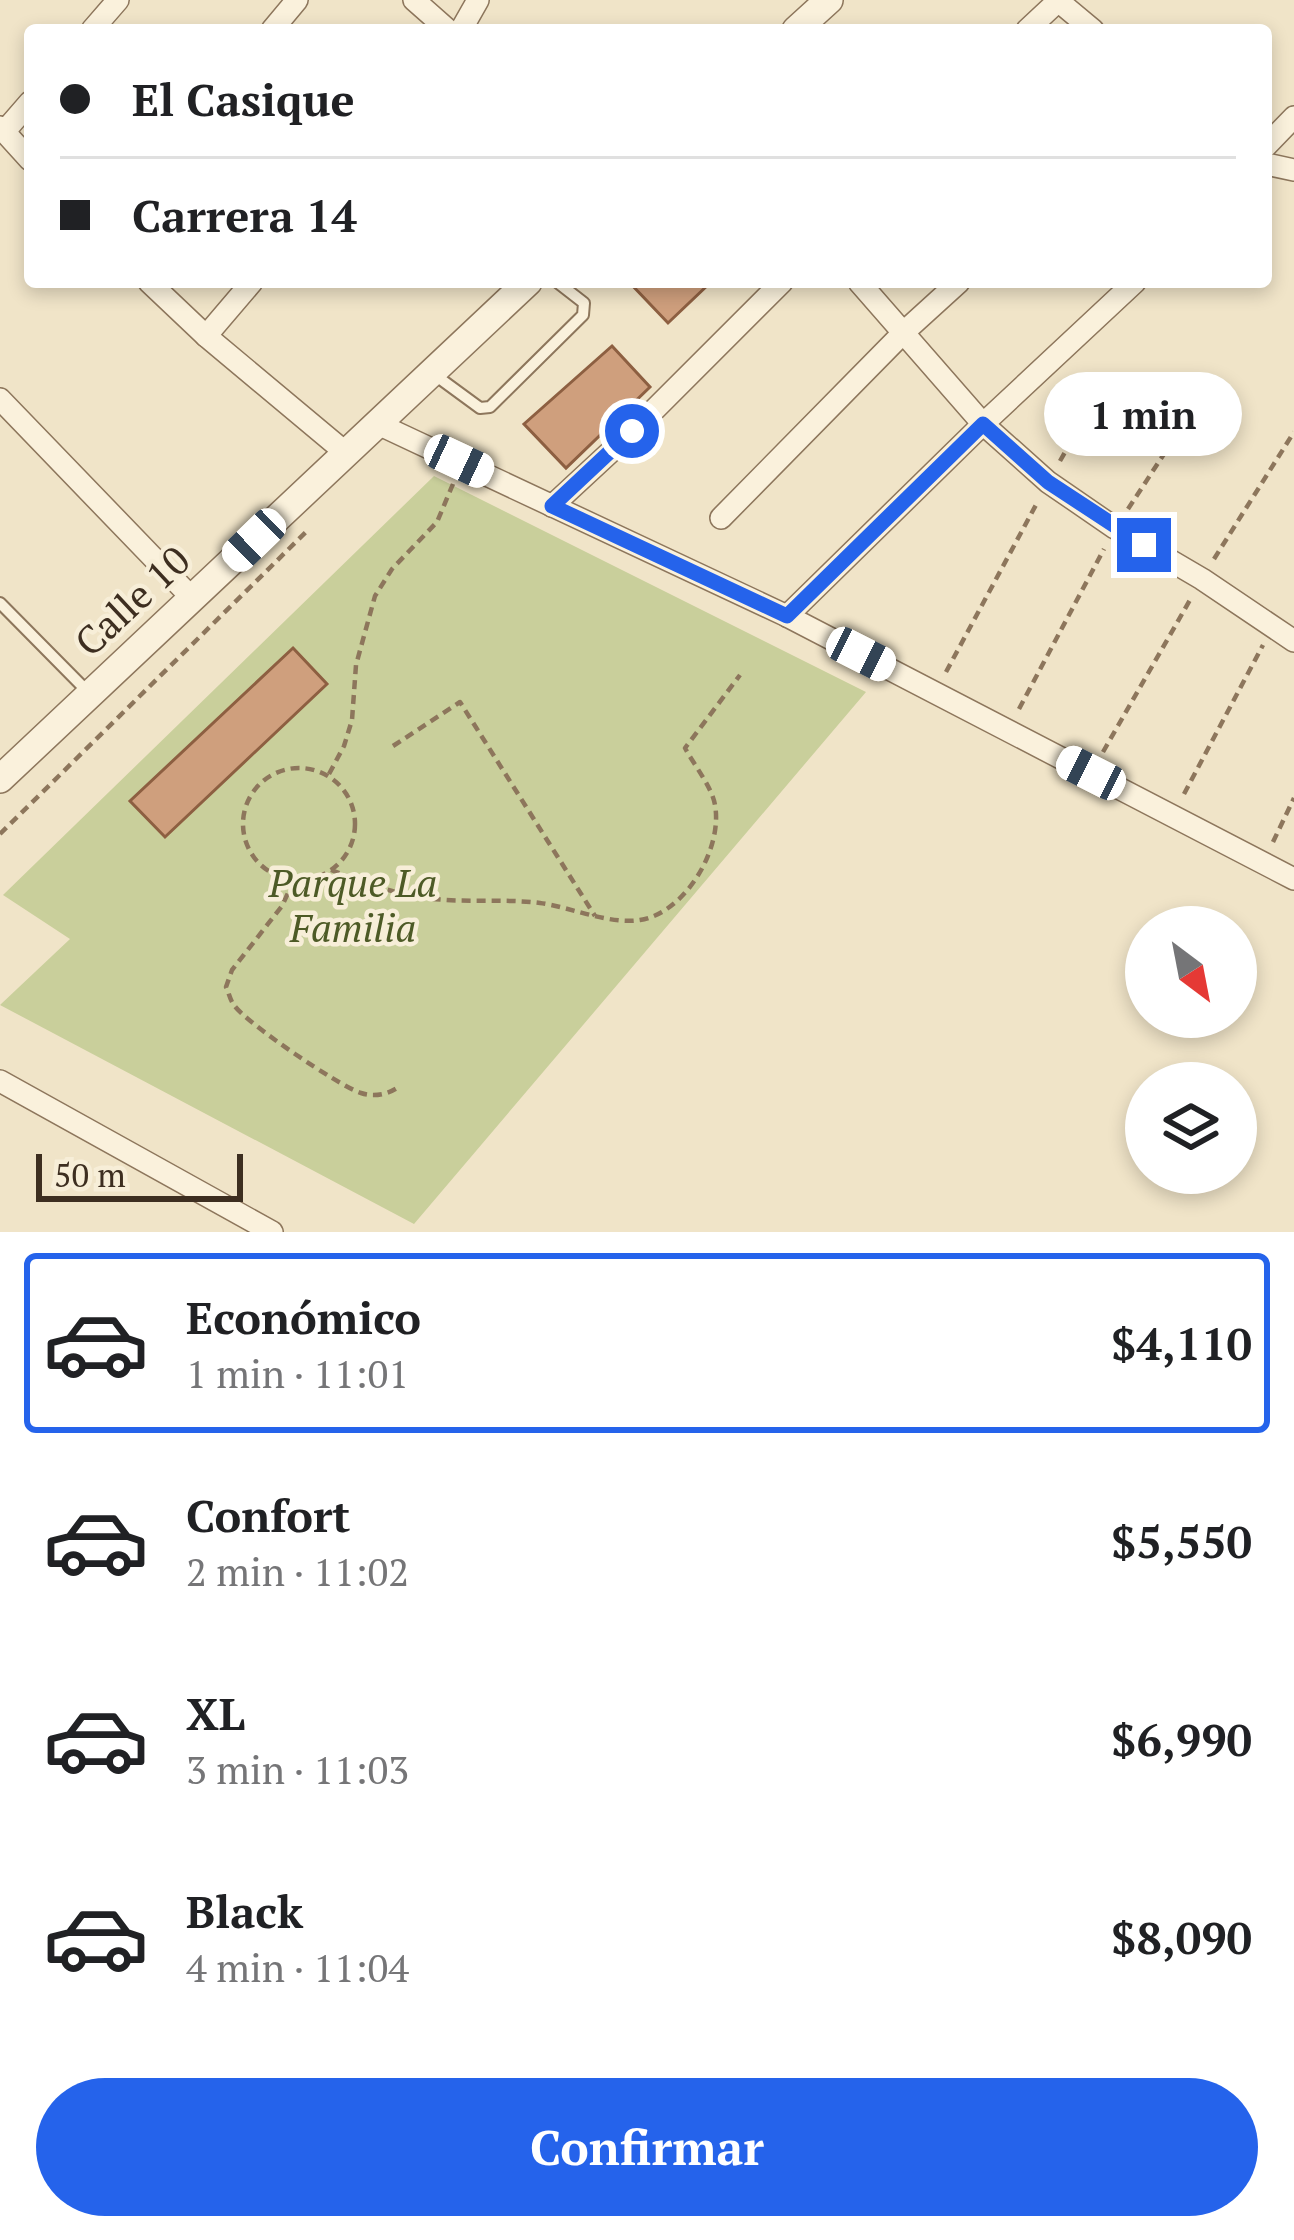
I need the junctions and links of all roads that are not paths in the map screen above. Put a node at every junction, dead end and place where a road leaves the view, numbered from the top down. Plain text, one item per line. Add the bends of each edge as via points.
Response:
1 (118, 0) edge
2 (297, 0) edge
3 (414, 0) edge
4 (1057, 0) edge
5 (825, 1) edge
6 (97, 24) edge
7 (277, 24) edge
8 (441, 24) edge
9 (802, 24) edge
10 (1034, 24) edge
11 (1086, 24) edge
12 (24, 108) edge
13 (1294, 117) edge
14 (2, 130) edge
15 (1272, 140) edge
16 (24, 154) edge
17 (154, 288) edge
18 (246, 288) edge
19 (522, 288) edge
20 (565, 288) edge
21 (776, 288) edge
22 (865, 288) edge
23 (952, 288) edge
24 (1129, 288) edge
25 (904, 332) junction
26 (206, 336) junction
27 (432, 373) junction
28 (0, 398) edge
29 (378, 424) junction
30 (983, 424) junction
31 (346, 453) junction
32 (552, 506) junction
33 (721, 518) dead end
34 (192, 598) junction
35 (0, 603) edge
36 (787, 616) junction
37 (1294, 641) edge
38 (90, 694) junction
39 (0, 779) edge
40 (1294, 879) edge
41 (0, 1081) edge
42 (272, 1232) edge

1 - 6 street
2 - 7 street
3 - 8 street
4 - 10 street
4 - 11 street
5 - 9 street
12 - 14 street
13 - 15 street
14 - 16 street
17 - 26 street
18 - 26 street
19 - 27 street, Calle 10
20 - 27 lane via 584,303 583,315 490,407
21 - 32 street
22 - 25 street
23 - 25 street
24 - 30 street
25 - 30 street
25 - 33 street
26 - 31 street
27 - 29 street, Calle 10
28 - 34 street
29 - 31 street, Calle 10
29 - 32 street
30 - 36 street
30 - 37 street via 1048,482
31 - 34 street, Calle 10
32 - 36 street
34 - 38 street, Calle 10
35 - 38 lane
36 - 40 street
38 - 39 street, Calle 10
41 - 42 street

